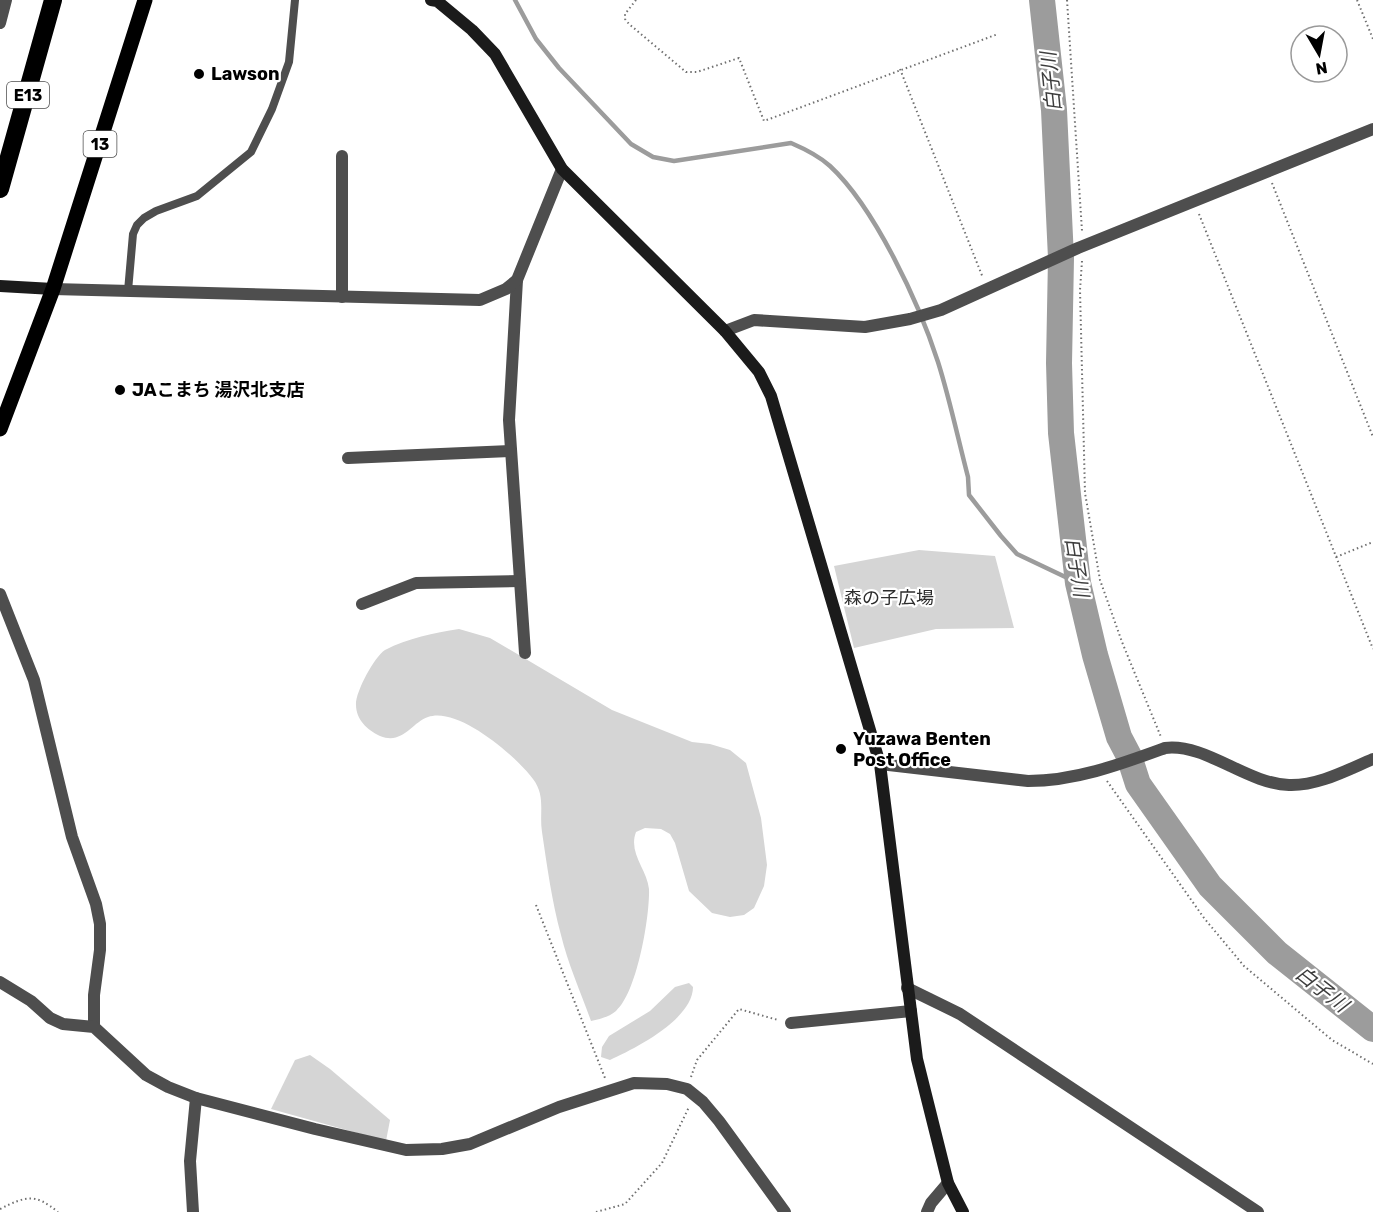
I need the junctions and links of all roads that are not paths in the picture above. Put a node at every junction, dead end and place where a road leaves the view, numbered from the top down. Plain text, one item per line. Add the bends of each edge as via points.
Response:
1 (6, 0) edge
2 (53, 0) edge
3 (146, 0) edge
4 (296, 0) edge
5 (435, 0) edge
6 (0, 23) edge
7 (1373, 129) edge
8 (342, 156) dead end
9 (562, 169) junction
10 (0, 189) edge
11 (517, 280) junction
12 (0, 286) edge
13 (53, 289) junction
14 (128, 291) junction
15 (342, 297) junction
16 (725, 331) junction
17 (0, 429) edge
18 (511, 451) junction
19 (348, 458) dead end
20 (520, 581) junction
21 (0, 594) edge
22 (362, 604) dead end
23 (525, 653) dead end
24 (1373, 759) edge
25 (880, 764) junction
26 (0, 982) edge
27 (907, 988) junction
28 (910, 1011) junction
29 (791, 1023) road end
30 (94, 1027) junction
31 (196, 1098) junction
32 (948, 1183) junction
33 (193, 1212) edge
34 (785, 1212) edge
35 (927, 1212) edge
36 (963, 1212) edge
37 (1258, 1212) edge

1 - 6 street
2 - 10 highway, E13
3 - 13 main road, 13
4 - 14 lane via 289,62 251,152 197,196 156,211 137,225
5 - 9 street via 495,54
7 - 16 street via 910,320 865,327 754,320
8 - 15 street
9 - 11 street
9 - 16 street
11 - 15 street via 480,300
11 - 18 street via 509,420
12 - 13 street
13 - 14 street
13 - 17 main road, 13
14 - 15 street
16 - 25 street via 759,372 771,396
18 - 19 street
18 - 20 street
20 - 22 street via 416,583
20 - 23 street
21 - 30 street via 34,680 72,837 96,904 100,950
24 - 25 street via 1317,782 1290,786 1273,784 1183,748 1162,749 1106,769 1049,781
25 - 27 street
26 - 30 street via 50,1018 63,1024
27 - 28 street
27 - 37 street via 960,1014
28 - 29 street
28 - 32 street via 917,1059
30 - 31 street via 146,1075
31 - 33 street via 190,1161
31 - 34 street via 406,1150 442,1149 470,1144 559,1107 634,1083 667,1084 691,1091 719,1121
32 - 35 street
32 - 36 street

